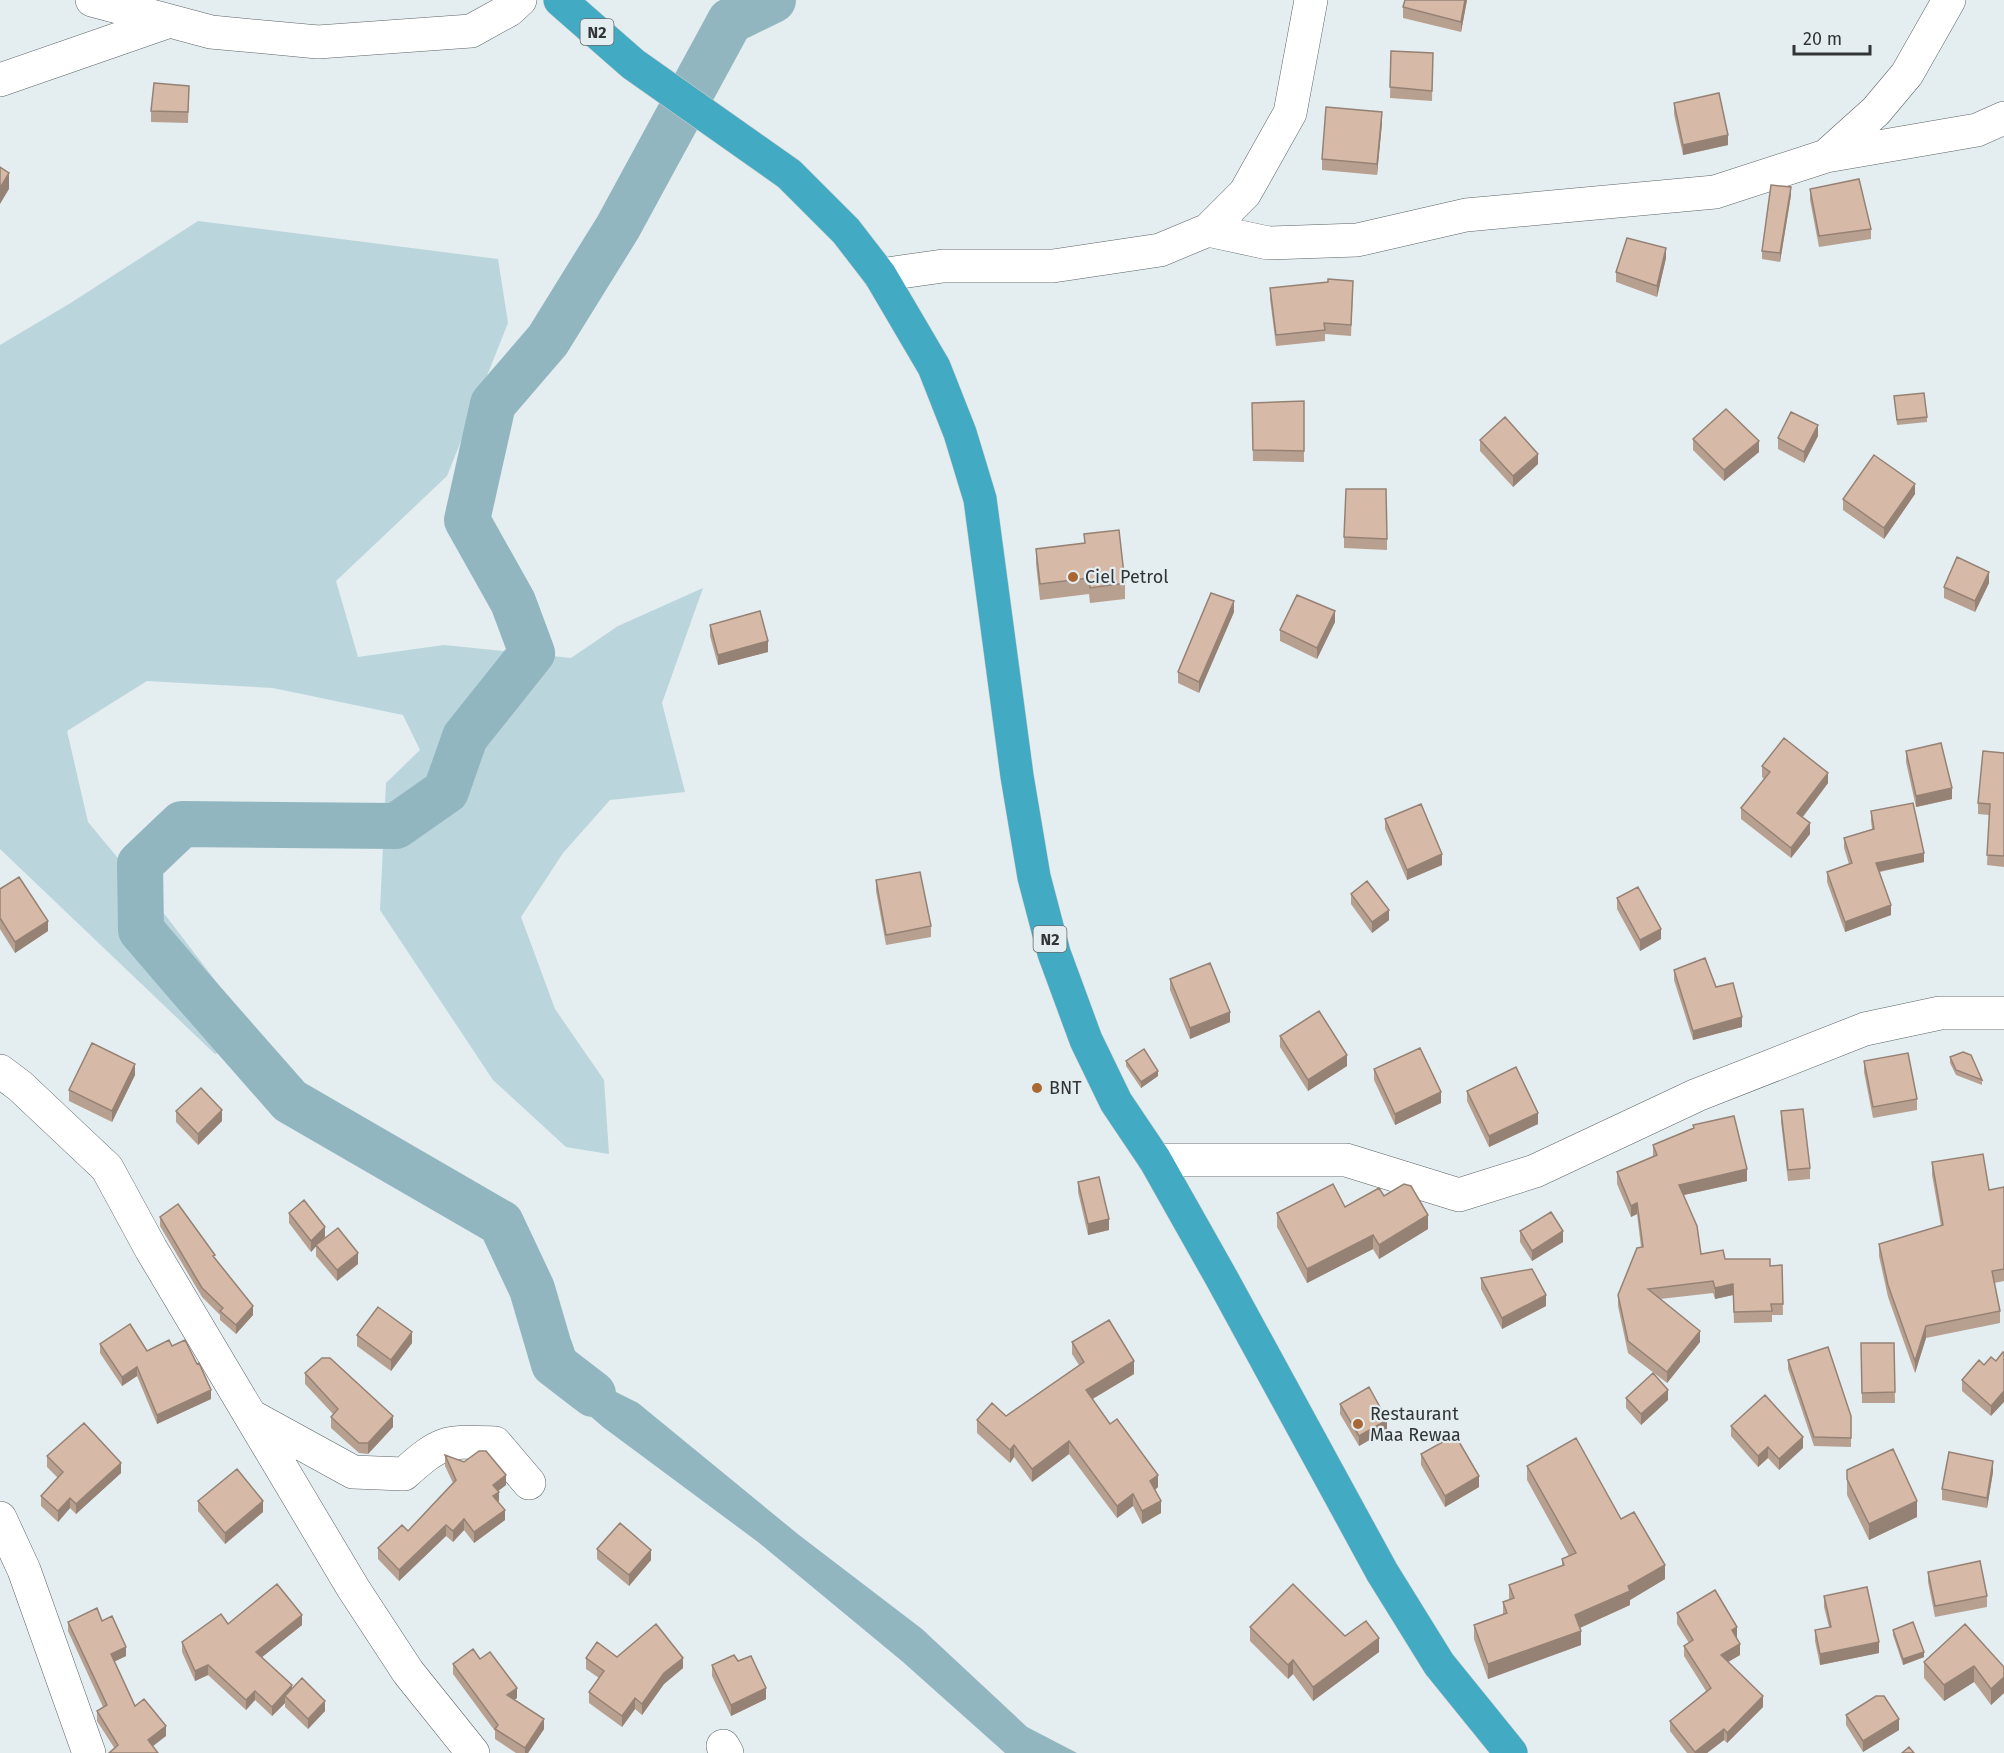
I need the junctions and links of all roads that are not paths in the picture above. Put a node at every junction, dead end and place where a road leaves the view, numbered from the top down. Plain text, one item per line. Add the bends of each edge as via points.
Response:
1 (92, 0) edge
2 (520, 0) edge
3 (560, 0) edge
4 (1311, 0) edge
5 (1949, 0) edge
6 (170, 21) junction
7 (0, 80) edge
8 (2004, 118) edge
9 (1826, 156) junction
10 (1208, 230) junction
11 (880, 275) junction
12 (2004, 1013) edge
13 (0, 1071) edge
14 (1155, 1160) junction
15 (250, 1415) junction
16 (529, 1483) dead end
17 (0, 1518) edge
18 (89, 1753) edge
19 (473, 1753) edge
20 (1511, 1753) edge

1 - 6 street
2 - 6 street via 471,31 406,38 318,42 211,32
3 - 11 highway, N2 via 633,64 789,174 846,231
4 - 10 street via 1290,113 1245,193
5 - 9 street via 1907,74 1876,111
6 - 7 street
8 - 9 street via 1977,130
9 - 10 street via 1715,192 1466,215 1357,240 1268,243
10 - 11 street via 1160,250 1053,266 943,266
11 - 14 highway, N2 via 934,367 980,499 1019,787 1034,878 1054,953 1086,1040 1116,1102
12 - 14 street via 1940,1012 1865,1029 1697,1095 1535,1171 1460,1195 1346,1160
13 - 15 street via 107,1168
14 - 20 highway, N2 via 1382,1572 1439,1664
15 - 16 street via 353,1472 404,1474 434,1448 457,1441 495,1443
15 - 19 street via 408,1672
17 - 18 street via 24,1570

